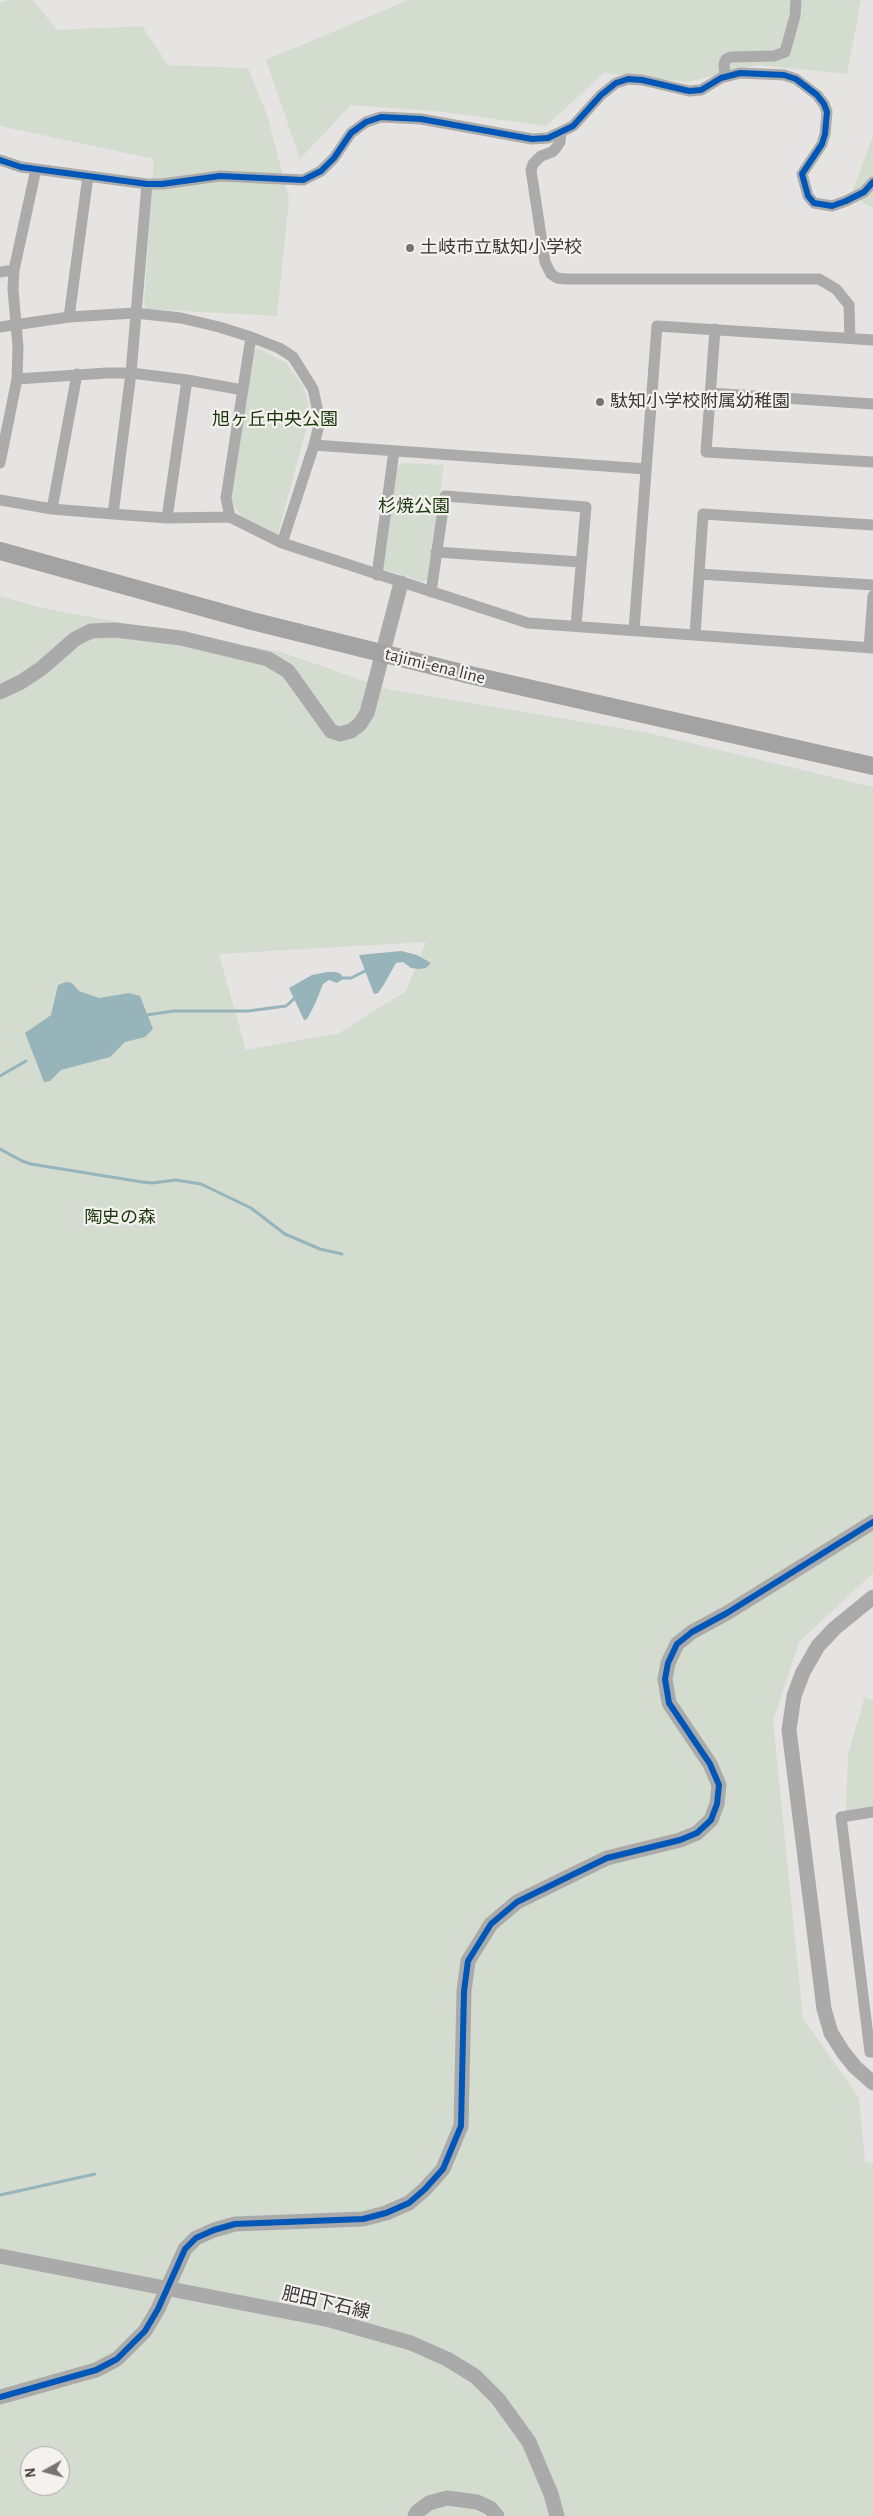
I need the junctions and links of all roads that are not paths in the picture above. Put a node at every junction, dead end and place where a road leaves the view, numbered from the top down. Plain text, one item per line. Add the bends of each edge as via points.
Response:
1 (796, 0) edge
2 (725, 76) junction
3 (561, 133) junction
4 (0, 160) edge
5 (36, 169) junction
6 (88, 176) junction
7 (873, 182) edge
8 (146, 184) junction
9 (14, 270) junction
10 (0, 272) edge
11 (135, 313) junction
12 (69, 317) junction
13 (16, 325) junction
14 (0, 327) edge
15 (715, 329) junction
16 (251, 337) junction
17 (850, 338) junction
18 (873, 340) edge
19 (131, 373) junction
20 (77, 374) junction
21 (17, 379) junction
22 (187, 380) junction
23 (243, 390) junction
24 (710, 393) junction
25 (873, 404) edge
26 (314, 445) junction
27 (394, 451) junction
28 (873, 462) edge
29 (0, 463) edge
30 (646, 469) junction
31 (0, 500) edge
32 (52, 509) junction
33 (113, 514) junction
34 (230, 517) junction
35 (167, 518) junction
36 (873, 525) edge
37 (282, 543) junction
38 (0, 551) edge
39 (436, 552) junction
40 (581, 562) junction
41 (699, 574) junction
42 (377, 575) junction
43 (401, 583) junction
44 (873, 584) edge
45 (431, 592) junction
46 (873, 596) edge
47 (576, 626) junction
48 (634, 630) junction
49 (695, 635) junction
50 (871, 648) edge
51 (384, 653) junction
52 (0, 692) edge
53 (873, 766) edge
54 (873, 1522) edge
55 (873, 1597) edge
56 (873, 1812) edge
57 (873, 2052) edge
58 (873, 2083) edge
59 (0, 2256) edge
60 (166, 2289) junction
61 (0, 2397) edge
62 (415, 2516) edge
63 (497, 2516) edge
64 (557, 2516) edge

1 - 2 street via 785,52 774,56 726,59
2 - 3 street via 701,90 642,80 628,79 616,83 573,126
2 - 7 street via 740,72 784,75 796,79 824,104 827,121 822,144 802,174 808,196 814,203 839,204 864,192
3 - 8 street via 532,139 421,119 381,117 366,122 351,133 321,171 303,180 220,176
3 - 17 street via 556,148 540,156 531,170 545,262 551,274 566,279 819,279 836,289 849,305
4 - 5 street
5 - 6 street
5 - 9 street
6 - 8 street
6 - 12 street
8 - 11 street
9 - 10 street
9 - 13 street
11 - 12 street
11 - 16 street via 181,318
11 - 19 street
12 - 13 street
13 - 14 street
13 - 21 street
15 - 17 street
15 - 24 street
15 - 30 street via 657,326
16 - 23 street
16 - 26 street via 293,357 304,373 317,402 320,421
17 - 18 street
19 - 20 street
19 - 22 street
19 - 33 street
20 - 21 street
20 - 32 street
21 - 29 street
22 - 23 street
22 - 35 street
23 - 34 street via 226,498
24 - 25 street
24 - 28 street via 706,452
26 - 27 street
26 - 37 street
27 - 30 street
27 - 42 street
30 - 48 street
31 - 32 street
32 - 33 street
33 - 35 street
34 - 35 street
34 - 37 street
36 - 41 street via 703,514
37 - 42 street
38 - 51 main road, tajimi-ena line via 252,621
39 - 40 street
39 - 40 street via 445,496 586,507
39 - 45 street
40 - 47 street
41 - 44 street
41 - 49 street
42 - 43 street
43 - 45 street
43 - 51 street
45 - 47 street via 528,623
46 - 50 street
47 - 48 street
48 - 49 street
49 - 50 street
51 - 52 street via 367,713 351,731 340,734 331,731 288,671 268,659 181,638 115,630 91,631 75,639 42,668
51 - 53 main road, tajimi-ena line
54 - 60 street via 677,1644 665,1679 669,1703 710,1764 718,1785 718,1804 711,1820 697,1833 680,1840 607,1858 517,1902 491,1924 468,1961 464,1990 460,2126 443,2169 425,2189 409,2203 363,2219 235,2224 214,2230 196,2238 185,2249
55 - 58 street via 818,1646 794,1696 789,1730 824,2009 831,2033 843,2052
56 - 57 street via 842,1817 870,2052
59 - 60 street, 肥田下石線
60 - 61 street via 145,2330 117,2359 96,2370
60 - 64 street, 肥田下石線 via 330,2320 411,2343 447,2359 475,2376 498,2399 529,2442 545,2477
62 - 63 street via 428,2503 447,2498 476,2502 490,2508

